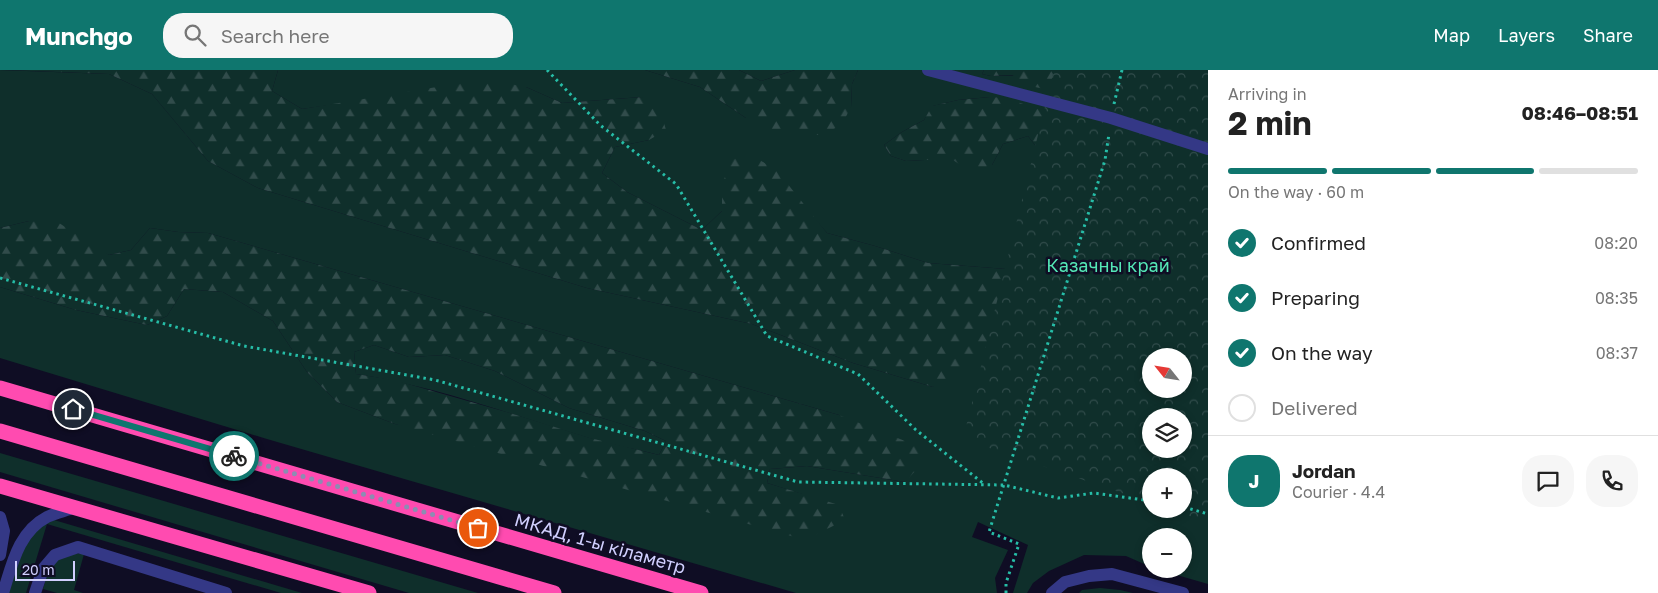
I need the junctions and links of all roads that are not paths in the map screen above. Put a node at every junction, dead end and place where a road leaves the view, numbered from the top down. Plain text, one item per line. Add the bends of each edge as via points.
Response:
1 (928, 70) edge
2 (1208, 149) edge
3 (0, 388) edge
4 (0, 432) edge
5 (0, 486) edge
6 (73, 508) junction
7 (0, 517) edge
8 (0, 555) edge
9 (3, 593) edge
10 (35, 593) edge
11 (226, 593) edge
12 (369, 593) edge
13 (554, 593) edge
14 (701, 593) edge
15 (1052, 593) edge
16 (1183, 593) edge

1 - 2 street via 1111,118
3 - 14 highway, МКАД, 1-ы кіламетр
4 - 13 highway
5 - 6 highway
6 - 9 street via 33,526 15,556
6 - 12 highway
7 - 8 street via 4,531
10 - 11 street via 43,569 55,555 78,547
15 - 16 street via 1065,582 1112,574

